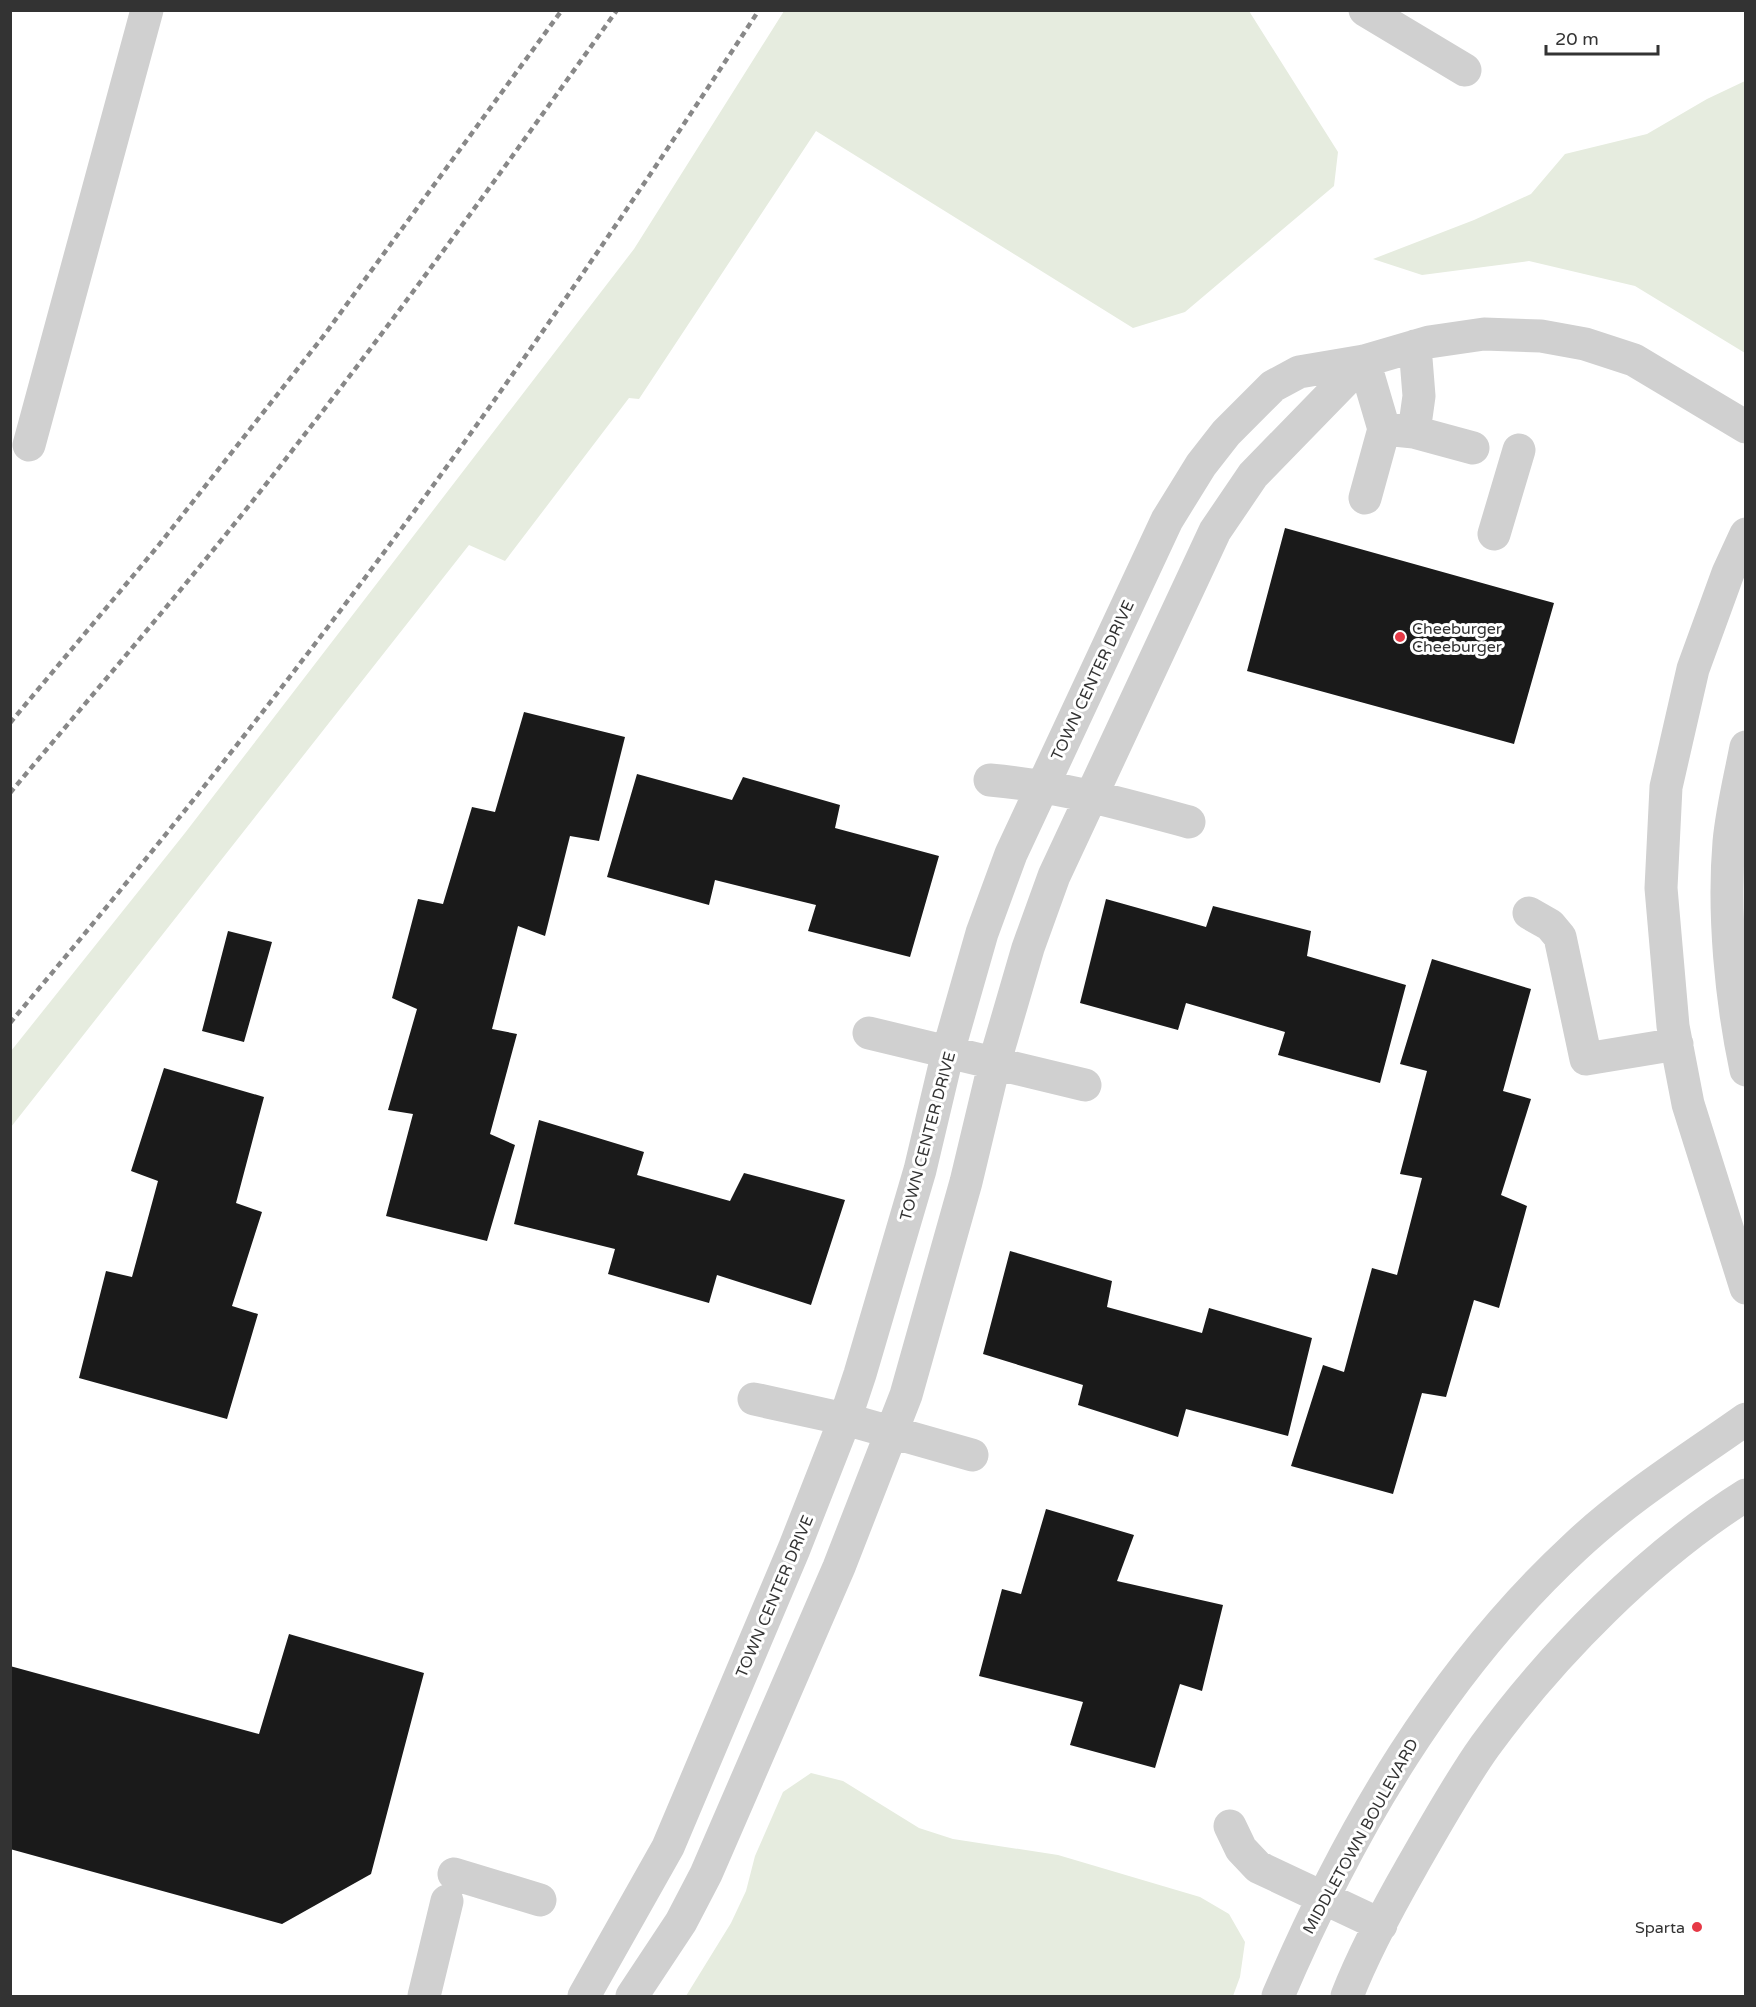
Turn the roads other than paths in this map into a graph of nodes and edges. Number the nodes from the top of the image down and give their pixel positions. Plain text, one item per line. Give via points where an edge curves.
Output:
1 (147, 10) edge
2 (1365, 10) edge
3 (1465, 70) dead end
4 (1415, 346) junction
5 (1364, 361) junction
6 (1746, 427) edge
7 (1399, 431) junction
8 (29, 445) dead end
9 (1473, 448) dead end
10 (1519, 450) dead end
11 (1365, 498) dead end
12 (1494, 534) dead end
13 (1746, 534) edge
14 (1746, 747) edge
15 (990, 780) dead end
16 (1043, 785) junction
17 (1092, 795) junction
18 (1189, 822) dead end
19 (1529, 913) dead end
20 (869, 1033) dead end
21 (1677, 1044) junction
22 (948, 1052) junction
23 (995, 1061) junction
24 (1746, 1070) edge
25 (1085, 1085) dead end
26 (1746, 1288) edge
27 (754, 1400) dead end
28 (845, 1419) junction
29 (1746, 1419) edge
30 (891, 1432) junction
31 (972, 1455) dead end
32 (1746, 1495) edge
33 (1230, 1826) dead end
34 (1324, 1898) junction
35 (540, 1900) dead end
36 (1381, 1925) junction
37 (423, 1996) edge
38 (584, 1996) edge
39 (632, 1996) edge
40 (1278, 1996) edge
41 (1347, 1996) edge

1 - 8 street
2 - 3 street
4 - 5 street, TOWN CENTER DRIVE
4 - 6 street, TOWN CENTER DRIVE via 1484,334 1541,336 1585,344 1634,360
4 - 7 street via 1419,396
5 - 7 street
5 - 16 street, TOWN CENTER DRIVE via 1299,372 1273,387 1226,433 1201,465 1167,520
5 - 17 street, TOWN CENTER DRIVE via 1253,475 1215,531
7 - 9 street
7 - 11 street
10 - 12 street
13 - 21 street via 1693,669 1666,787 1661,888
14 - 24 street via 1729,841 1727,900 1736,1025
15 - 16 street
16 - 17 street
16 - 22 street, TOWN CENTER DRIVE via 982,933
17 - 18 street
17 - 23 street, TOWN CENTER DRIVE via 1046,896
19 - 21 street via 1550,925 1560,937 1586,1059
20 - 22 street
21 - 26 street via 1688,1104
22 - 23 street
22 - 28 street, TOWN CENTER DRIVE via 920,1170
23 - 25 street
23 - 30 street, TOWN CENTER DRIVE via 966,1182 906,1395
27 - 28 street
28 - 30 street
28 - 38 street, TOWN CENTER DRIVE via 668,1847
29 - 34 street, MIDDLETOWN BOULEVARD via 1627,1503 1575,1546 1516,1606 1464,1667 1407,1747
30 - 31 street
30 - 39 street, TOWN CENTER DRIVE via 839,1567 706,1874 681,1922
32 - 36 street via 1690,1535 1626,1589 1539,1677 1485,1747 1437,1823
33 - 34 street via 1241,1848 1258,1867
34 - 36 street
34 - 40 street, MIDDLETOWN BOULEVARD
35 - 37 street via 451,1888
36 - 41 street

